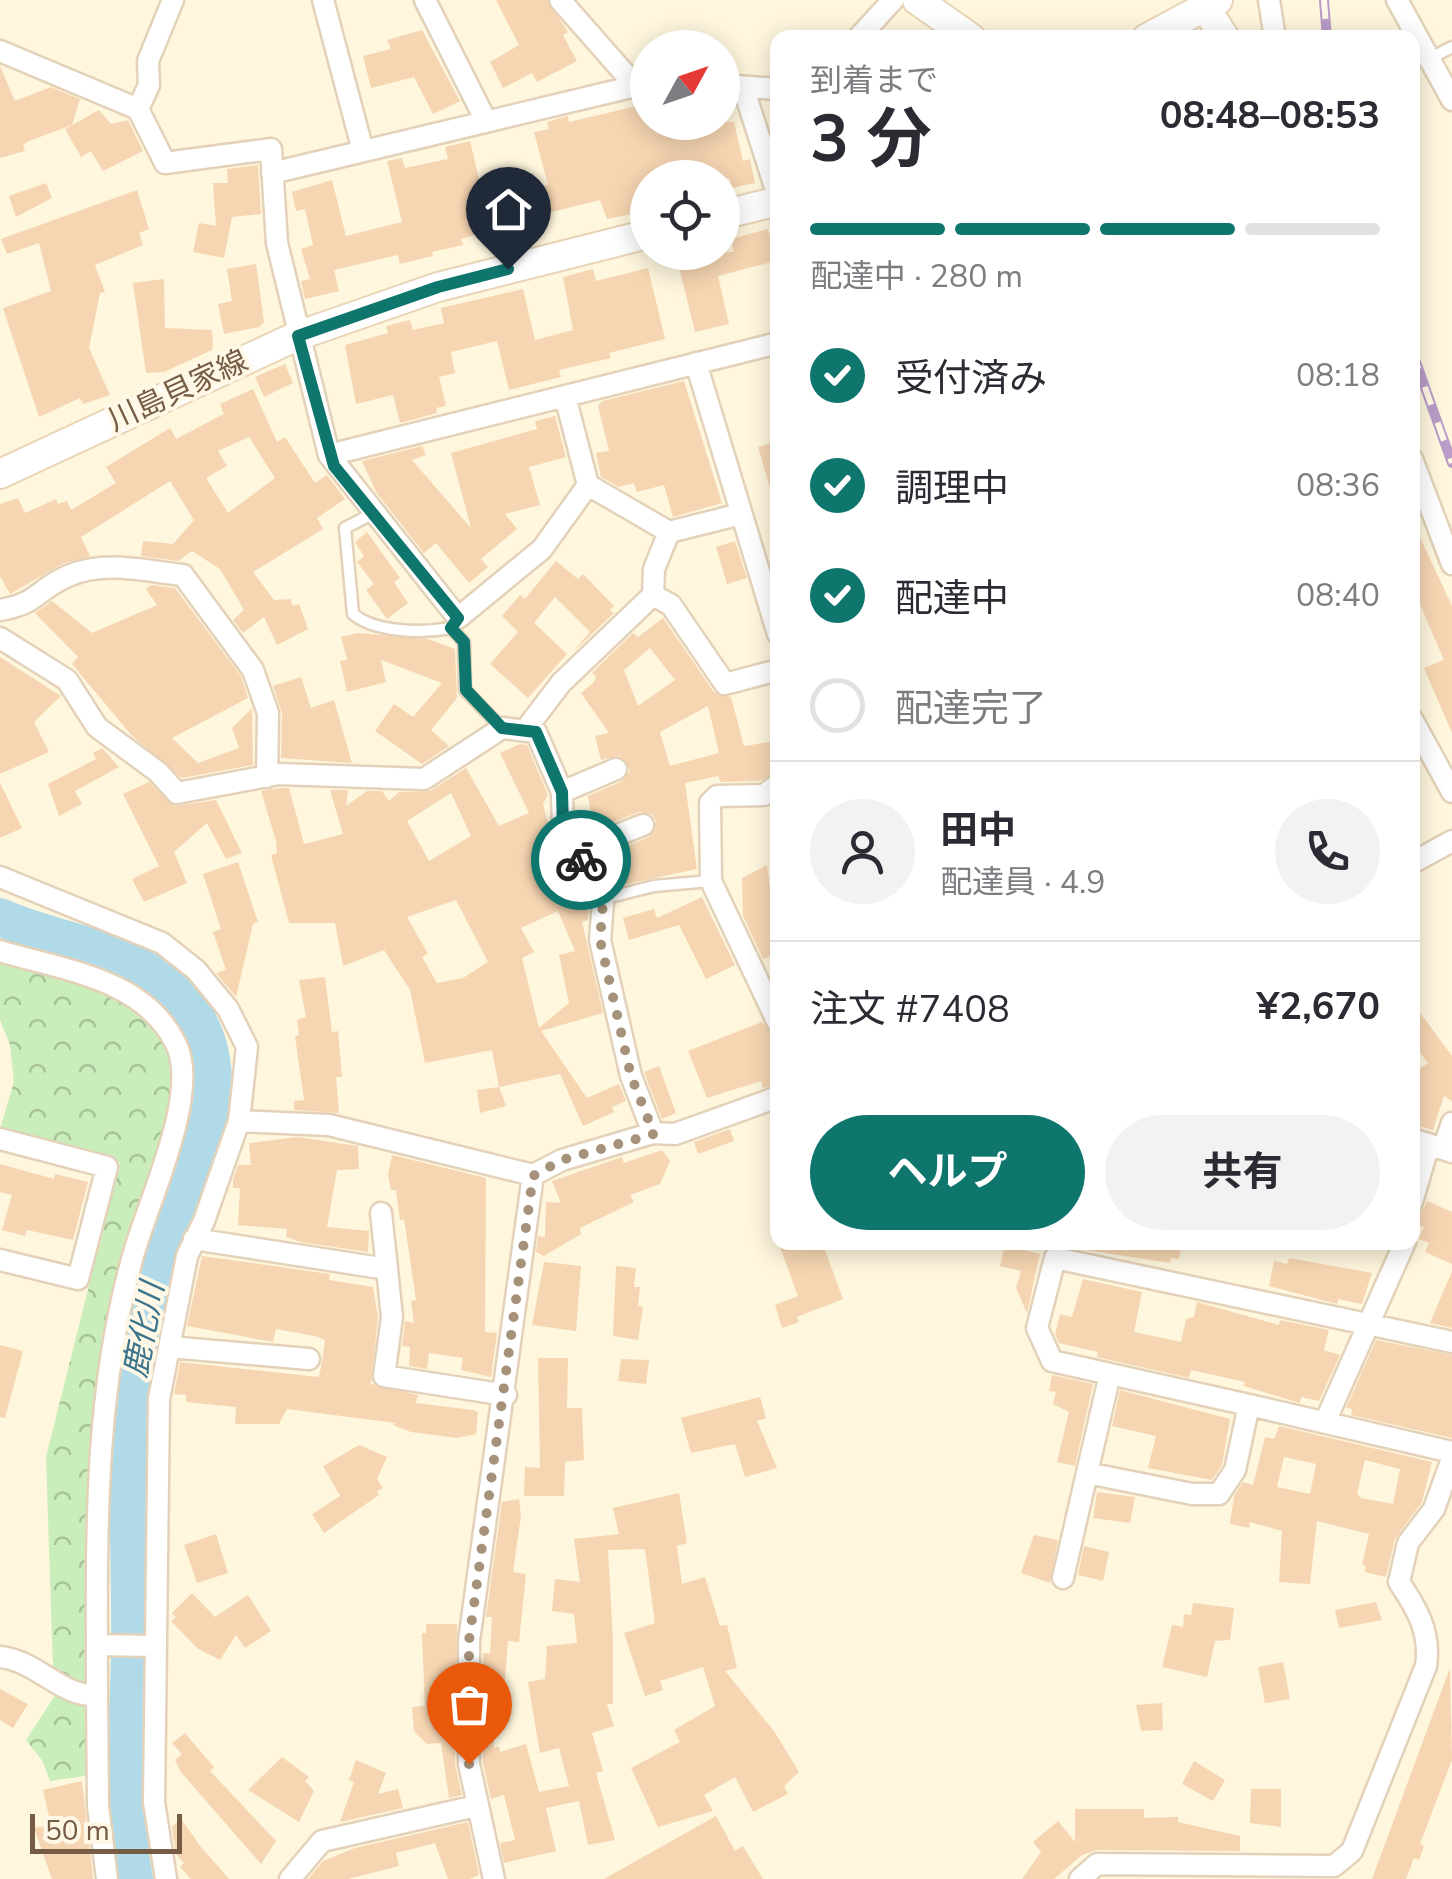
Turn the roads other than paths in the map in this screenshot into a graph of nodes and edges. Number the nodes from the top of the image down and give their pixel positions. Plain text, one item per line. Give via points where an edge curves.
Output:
1 (173, 0) edge
2 (323, 0) edge
3 (425, 0) edge
4 (560, 0) edge
5 (892, 0) edge
6 (1269, 0) edge
7 (1397, 0) edge
8 (928, 4) edge
9 (1212, 4) edge
10 (865, 30) edge
11 (960, 30) edge
12 (1162, 30) edge
13 (1222, 30) edge
14 (1274, 30) edge
15 (1414, 30) edge
16 (1420, 41) edge
17 (1452, 46) edge
18 (0, 51) edge
19 (1430, 59) junction
20 (630, 73) edge
21 (630, 85) edge
22 (740, 86) edge
23 (770, 88) edge
24 (1452, 100) edge
25 (740, 104) edge
26 (138, 109) junction
27 (486, 121) junction
28 (363, 151) junction
29 (272, 173) junction
30 (770, 179) edge
31 (770, 201) edge
32 (740, 210) edge
33 (630, 239) edge
34 (298, 336) junction
35 (770, 344) edge
36 (696, 363) junction
37 (565, 396) junction
38 (330, 455) junction
39 (0, 474) edge
40 (1420, 480) edge
41 (588, 485) junction
42 (372, 514) junction
43 (741, 514) junction
44 (669, 532) junction
45 (1452, 564) edge
46 (653, 595) junction
47 (770, 608) edge
48 (0, 610) edge
49 (454, 623) junction
50 (0, 638) edge
51 (770, 672) edge
52 (502, 728) junction
53 (526, 729) junction
54 (1420, 734) edge
55 (616, 769) dead end
56 (267, 776) junction
57 (770, 790) edge
58 (562, 792) junction
59 (1452, 792) edge
60 (643, 825) dead end
61 (1452, 841) edge
62 (576, 852) junction
63 (1420, 859) edge
64 (0, 877) edge
65 (711, 881) junction
66 (602, 900) junction
67 (0, 951) edge
68 (770, 1006) edge
69 (770, 1100) edge
70 (239, 1121) junction
71 (1452, 1123) edge
72 (654, 1134) junction
73 (0, 1140) edge
74 (1434, 1146) edge
75 (533, 1176) junction
76 (1420, 1182) edge
77 (380, 1213) dead end
78 (194, 1239) junction
79 (1401, 1250) edge
80 (0, 1260) edge
81 (387, 1270) junction
82 (1367, 1325) junction
83 (1452, 1342) edge
84 (169, 1347) junction
85 (309, 1359) dead end
86 (1110, 1374) junction
87 (506, 1395) junction
88 (1249, 1405) junction
89 (1325, 1422) junction
90 (1452, 1456) edge
91 (1087, 1473) junction
92 (1063, 1578) dead end
93 (99, 1645) junction
94 (152, 1646) junction
95 (0, 1657) edge
96 (97, 1695) junction
97 (476, 1806) junction
98 (1322, 1873) edge
99 (107, 1879) edge
100 (166, 1879) edge
101 (290, 1879) edge
102 (494, 1879) edge
103 (1080, 1879) edge

1 - 26 street via 148,61 149,85
2 - 28 street
3 - 27 street
4 - 20 street
5 - 10 street
6 - 14 street
7 - 15 street
8 - 11 main road
9 - 12 main road
9 - 13 main road
16 - 19 street
17 - 19 lane
18 - 26 street
19 - 24 street
21 - 27 street
22 - 23 street
25 - 30 street
26 - 29 street via 166,162 270,150
27 - 28 street
28 - 29 street
29 - 34 street
31 - 32 main road
33 - 34 main road, 川島貝家線 via 438,287
34 - 38 street
34 - 39 main road, 川島貝家線
35 - 36 street
36 - 37 street
36 - 43 street
37 - 38 street
37 - 41 street
38 - 42 street
40 - 45 street
41 - 44 street
41 - 49 street via 542,549
42 - 49 street
42 - 49 lane via 345,528 353,614 425,632
43 - 44 street
43 - 47 street
44 - 46 street via 654,569
46 - 51 street via 671,605 725,684
46 - 53 street via 561,683
48 - 56 street via 28,606 69,576 106,566 184,576 253,670 268,713
49 - 52 lane via 464,642 466,690
50 - 56 street via 68,680 97,727 177,793
52 - 53 street
52 - 56 street via 424,779
53 - 58 street via 536,732
54 - 59 street
55 - 58 street
57 - 65 street via 717,796 710,803
58 - 62 street via 561,821
60 - 62 street
61 - 63 street
62 - 66 street
64 - 70 street via 162,943 196,970 228,1009 247,1047
65 - 66 lane
65 - 68 street
66 - 72 street via 600,940 631,1076
67 - 93 street via 80,972 132,995 163,1023 184,1068 166,1155 112,1338 102,1401
69 - 72 street via 675,1134
70 - 75 street via 347,1128
70 - 78 street
71 - 74 street
72 - 75 street via 562,1160
73 - 80 street via 107,1167 78,1279
74 - 76 street
75 - 87 street
77 - 81 street
78 - 81 street
78 - 84 street
79 - 82 street
81 - 87 street via 392,1317 384,1376
82 - 83 street
82 - 86 street via 1055,1258 1037,1328 1052,1361
82 - 89 street
84 - 85 street
84 - 94 street via 154,1461
86 - 88 street
86 - 91 street
87 - 97 street via 469,1641 466,1734
88 - 89 street
88 - 91 street via 1235,1470 1220,1494
89 - 90 street
90 - 98 street via 1434,1509 1408,1543 1399,1582 1424,1625 1426,1666 1352,1850
91 - 92 street
93 - 94 street
93 - 96 street
94 - 100 street via 154,1802
95 - 96 street via 23,1660 80,1697
96 - 99 street via 98,1806
97 - 101 street via 322,1841
97 - 102 street
98 - 103 street via 1097,1864

